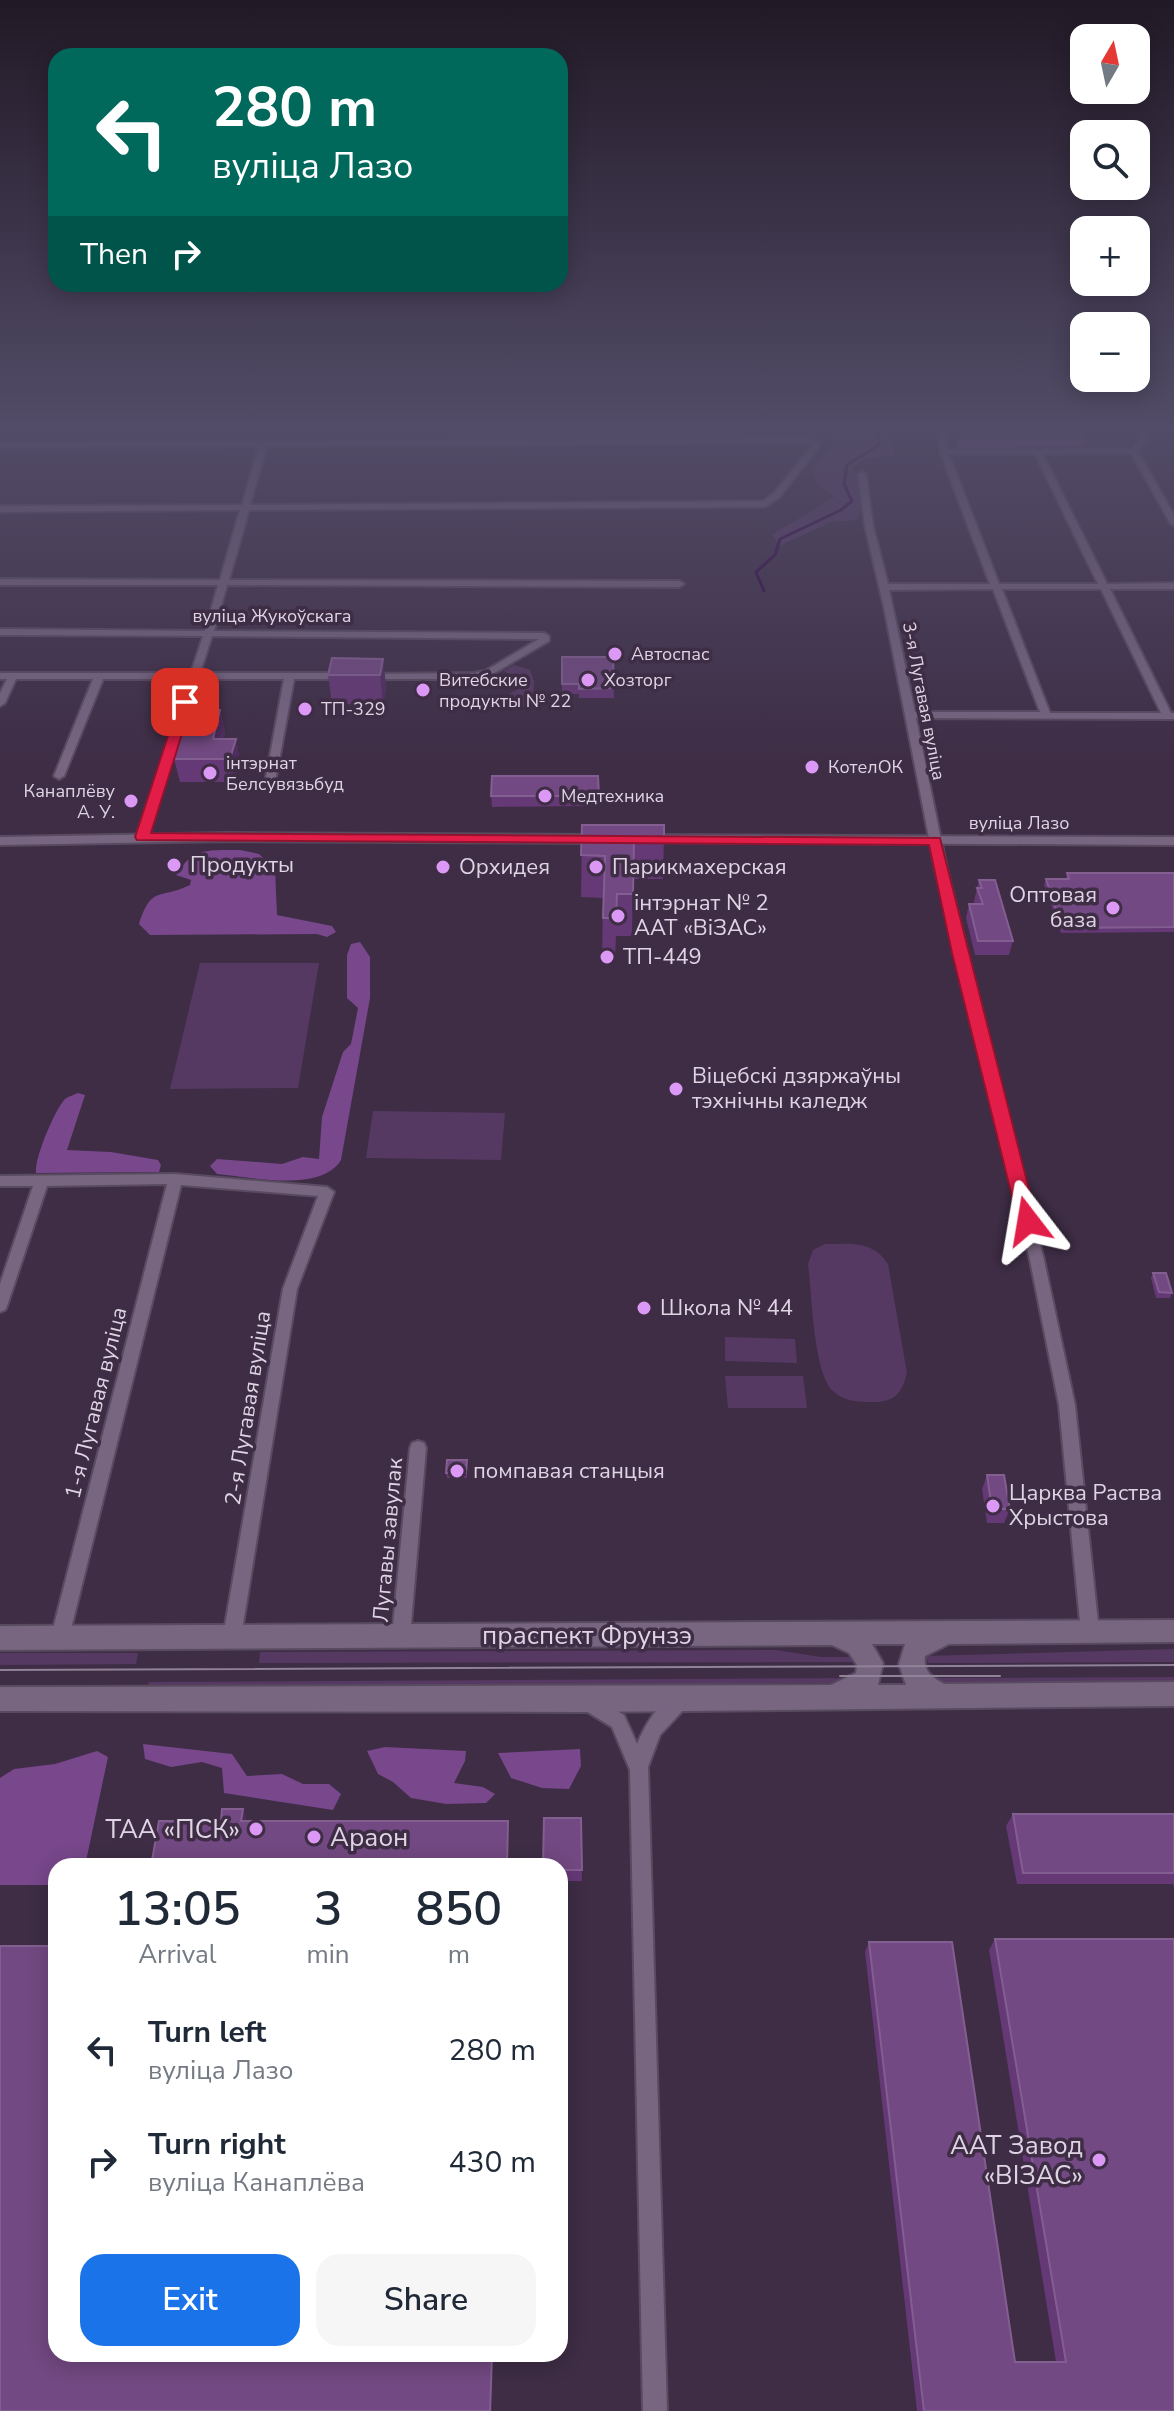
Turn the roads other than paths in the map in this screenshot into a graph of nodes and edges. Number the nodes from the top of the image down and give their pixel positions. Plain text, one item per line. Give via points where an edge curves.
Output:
1 (239, 537) edge
2 (872, 537) edge
3 (977, 537) edge
4 (1080, 537) edge
5 (0, 582) edge
6 (224, 582) junction
7 (679, 584) dead end
8 (1105, 586) junction
9 (1174, 586) edge
10 (884, 587) junction
11 (997, 587) junction
12 (0, 632) edge
13 (209, 632) junction
14 (290, 675) junction
15 (0, 676) edge
16 (13, 676) junction
17 (99, 676) junction
18 (194, 676) junction
19 (0, 703) edge
20 (911, 715) junction
21 (1046, 716) junction
22 (1171, 716) edge
23 (59, 776) dead end
24 (269, 788) dead end
25 (142, 837) junction
26 (0, 841) edge
27 (935, 841) junction
28 (1174, 841) edge
29 (175, 1179) junction
30 (42, 1180) junction
31 (0, 1181) edge
32 (0, 1306) edge
33 (418, 1448) dead end
34 (1174, 1631) edge
35 (831, 1632) junction
36 (949, 1632) junction
37 (1090, 1632) junction
38 (401, 1636) junction
39 (60, 1637) junction
40 (232, 1637) junction
41 (0, 1638) edge
42 (1174, 1694) edge
43 (939, 1695) junction
44 (833, 1696) junction
45 (683, 1698) junction
46 (0, 1699) edge
47 (584, 1700) junction
48 (639, 1767) junction
49 (655, 2411) edge

1 - 6 street
2 - 10 street, 3-я Лугавая вуліца
3 - 11 street
4 - 8 street
5 - 6 street
6 - 7 street
6 - 13 street
8 - 9 street
8 - 11 street
8 - 22 street
10 - 11 street
10 - 20 street, 3-я Лугавая вуліца
11 - 21 street
12 - 13 street, вуліца Жукоўскага
13 - 14 street, вуліца Жукоўскага via 544,636 544,641 488,673 473,676
13 - 18 street
14 - 18 street
14 - 24 street
15 - 16 street
16 - 17 street
16 - 19 street
17 - 18 street
17 - 23 street
18 - 25 street
20 - 21 street
20 - 27 street, 3-я Лугавая вуліца
21 - 22 street
25 - 26 street, вуліца Лазо
25 - 27 street, вуліца Лазо
27 - 28 street, вуліца Лазо
27 - 37 street, 3-я Лугавая вуліца via 1067,1405
29 - 30 street
29 - 39 street, 1-я Лугавая вуліца
29 - 40 street, 2-я Лугавая вуліца via 327,1192 290,1289
30 - 31 street
30 - 32 street
33 - 38 street, Лугавы завулак
34 - 37 main road, праспект Фрунзэ
35 - 36 main road, праспект Фрунзэ
35 - 38 main road, праспект Фрунзэ
35 - 44 main road via 858,1645 871,1670 867,1680
36 - 37 main road, праспект Фрунзэ
36 - 43 main road via 916,1648 911,1664 918,1683
38 - 40 main road, праспект Фрунзэ
39 - 40 main road, праспект Фрунзэ
39 - 41 main road, праспект Фрунзэ
42 - 43 main road
43 - 44 main road
44 - 45 main road
45 - 47 main road
45 - 48 street via 647,1736
46 - 47 main road
47 - 48 street via 618,1721
48 - 49 street

